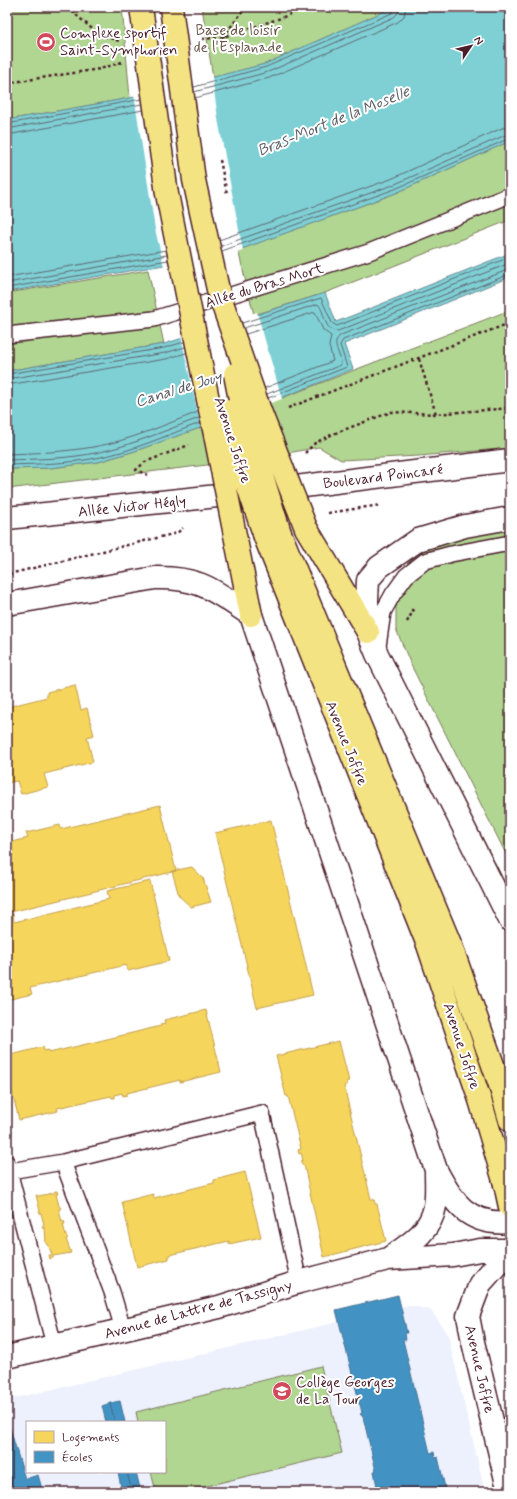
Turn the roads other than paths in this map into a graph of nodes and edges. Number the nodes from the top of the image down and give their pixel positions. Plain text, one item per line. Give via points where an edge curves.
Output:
1 (141, 7) edge
2 (171, 7) edge
3 (510, 195) edge
4 (184, 279) junction
5 (219, 294) junction
6 (7, 335) edge
7 (510, 460) edge
8 (256, 492) joint
9 (7, 518) edge
10 (510, 518) edge
11 (272, 535) junction
12 (510, 543) edge
13 (7, 604) edge
14 (251, 614) junction
15 (368, 632) junction
16 (377, 654) junction
17 (510, 920) edge
18 (510, 1120) edge
19 (63, 1162) junction
20 (8, 1167) edge
21 (436, 1170) junction
22 (510, 1207) edge
23 (510, 1222) edge
24 (510, 1250) edge
25 (388, 1259) junction
26 (300, 1282) junction
27 (124, 1329) junction
28 (54, 1346) junction
29 (7, 1357) edge
30 (509, 1492) edge

1 - 4 main road, bridge via 167,194
2 - 5 main road, bridge via 194,180
3 - 6 lane, Allée du Bras Mort via 369,252 154,319
4 - 11 main road, Avenue Joffre, bridge via 222,409
4 - 14 main road, bridge
5 - 11 main road, Avenue Joffre, bridge via 243,415
5 - 15 main road, bridge via 260,411 306,528
7 - 8 street, Boulevard Poincaré
8 - 9 street, Allée Victor Hégly
10 - 15 street via 465,526 418,540 379,567 368,580
11 - 18 main road, Avenue Joffre via 451,946
11 - 22 main road, Avenue Joffre via 428,945 480,1100
12 - 16 lane via 425,561 406,576 383,612
13 - 14 street via 155,578 169,578 205,585
14 - 21 street
15 - 16 street
16 - 17 street
19 - 20 lane
19 - 26 lane via 262,1112
19 - 27 lane
20 - 28 lane
21 - 23 street via 448,1193 469,1213 490,1222
21 - 25 street via 435,1206 429,1224 416,1240
24 - 25 street
24 - 30 street, Avenue Joffre via 480,1284 468,1316
25 - 26 street, Avenue de Lattre de Tassigny
26 - 27 street, Avenue de Lattre de Tassigny via 220,1307
27 - 28 street, Avenue de Lattre de Tassigny
28 - 29 street, Avenue de Lattre de Tassigny

